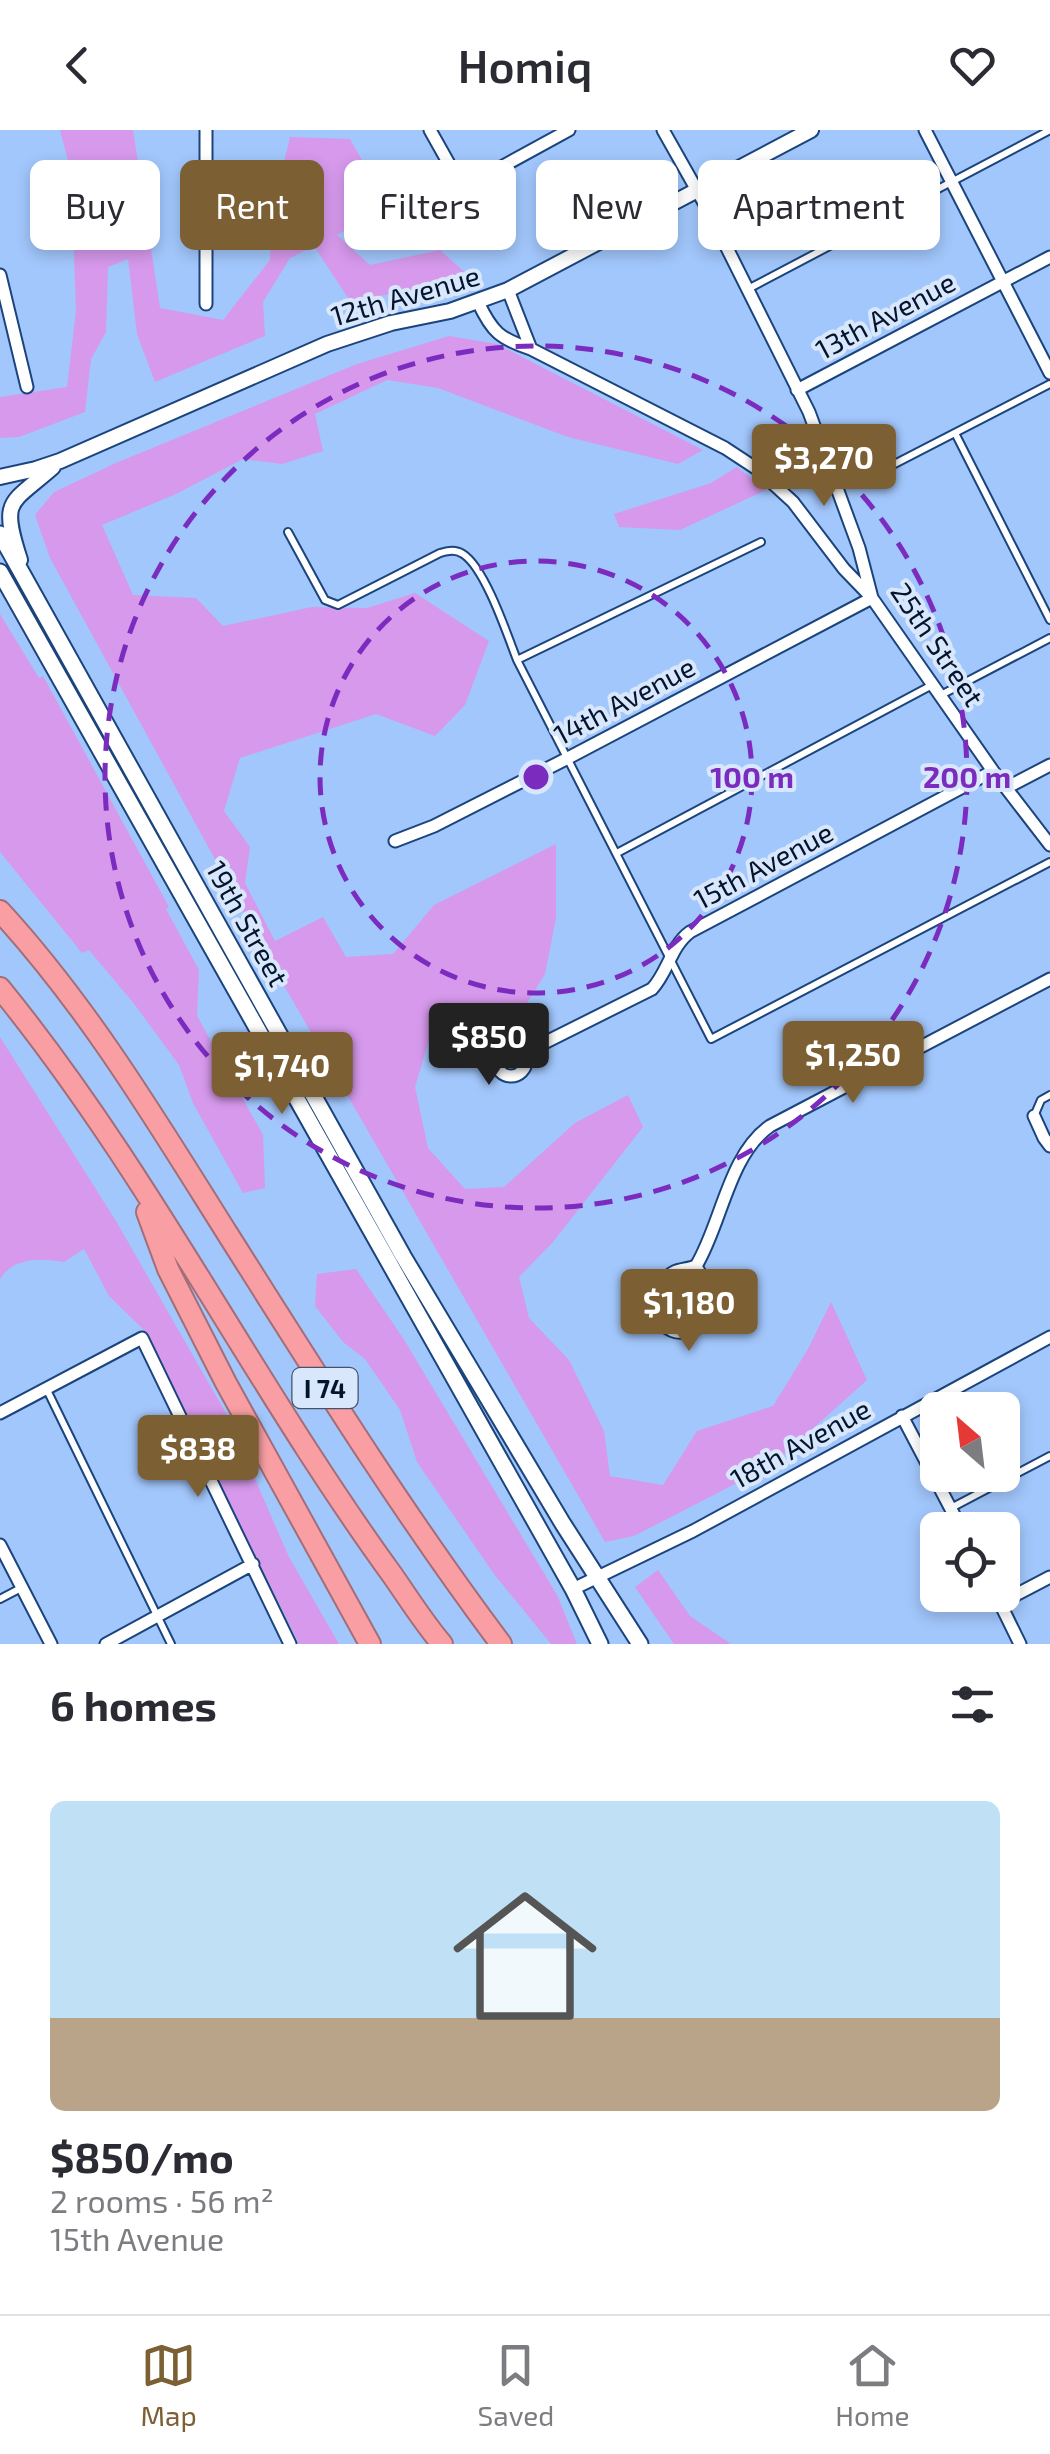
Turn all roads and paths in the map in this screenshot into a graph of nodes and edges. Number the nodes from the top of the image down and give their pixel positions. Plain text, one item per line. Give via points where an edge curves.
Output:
1 (206, 130) edge
2 (430, 130) edge
3 (569, 130) edge
4 (663, 130) edge
5 (811, 130) edge
6 (925, 130) edge
7 (1050, 130) edge
8 (547, 135) edge
9 (952, 182) junction
10 (697, 191) junction
11 (1050, 257) edge
12 (0, 274) edge
13 (1002, 282) junction
14 (748, 289) junction
15 (508, 290) junction
16 (478, 302) junction
17 (206, 304) dead end
18 (531, 349) junction
19 (1050, 374) edge
20 (1050, 384) edge
21 (27, 387) dead end
22 (797, 390) junction
23 (955, 433) junction
24 (60, 460) junction
25 (877, 473) dead end
26 (0, 477) edge
27 (288, 532) dead end
28 (0, 534) edge
29 (761, 542) dead end
30 (0, 572) edge
31 (30, 589) junction
32 (872, 598) junction
33 (1050, 620) edge
34 (1050, 638) edge
35 (517, 660) junction
36 (938, 690) junction
37 (568, 758) junction
38 (1050, 765) edge
39 (994, 771) junction
40 (1006, 788) junction
41 (396, 841) dead end
42 (1050, 845) edge
43 (617, 852) junction
44 (1050, 862) edge
45 (0, 911) edge
46 (671, 958) junction
47 (1050, 979) edge
48 (0, 988) edge
49 (524, 1053) dead end
50 (1050, 1095) edge
51 (1034, 1116) joint
52 (1050, 1146) edge
53 (131, 1168) junction
54 (696, 1266) junction
55 (1050, 1337) edge
56 (46, 1389) junction
57 (0, 1413) edge
58 (902, 1416) junction
59 (1050, 1456) edge
60 (951, 1508) junction
61 (953, 1512) edge
62 (0, 1546) edge
63 (253, 1564) junction
64 (1050, 1577) edge
65 (596, 1578) junction
66 (22, 1588) junction
67 (573, 1588) junction
68 (1020, 1590) edge
69 (0, 1599) edge
70 (1004, 1612) edge
71 (157, 1616) junction
72 (50, 1644) edge
73 (106, 1644) edge
74 (171, 1644) edge
75 (290, 1644) edge
76 (370, 1644) edge
77 (442, 1644) edge
78 (500, 1644) edge
79 (600, 1644) edge
80 (640, 1644) edge
81 (1020, 1644) edge

1 - 17 street
2 - 8 street via 466,182
3 - 8 street
4 - 10 street, 25th Street
5 - 10 street, 12th Avenue
6 - 9 street
7 - 9 lane
9 - 13 street
9 - 14 lane
10 - 14 street, 25th Street
10 - 15 street, 12th Avenue
11 - 13 street, 13th Avenue
12 - 21 street
13 - 19 street
13 - 22 street, 13th Avenue
14 - 22 street, 25th Street
15 - 16 street, 12th Avenue
15 - 18 street
16 - 18 street via 488,324 508,342
16 - 24 street, 12th Avenue via 327,344
18 - 32 street via 757,469
20 - 23 lane
22 - 32 street, 25th Street via 860,548
23 - 25 lane
23 - 33 lane
24 - 26 street, 12th Avenue
24 - 31 street via 10,510 10,531
27 - 35 lane via 325,600 338,605 440,553 464,554 478,570
28 - 31 main road, 19th Street
29 - 35 lane
30 - 67 main road, 19th Street
31 - 65 main road, 19th Street via 403,1256
32 - 36 street, 25th Street
32 - 37 street, 14th Avenue
34 - 36 lane
35 - 37 lane
36 - 39 street, 25th Street
36 - 43 lane
37 - 41 street, 14th Avenue
37 - 43 lane
38 - 40 street
39 - 40 street, 25th Street
39 - 46 street, 15th Avenue via 690,932
40 - 42 street, 25th Street
43 - 46 lane
44 - 46 lane via 711,1039
45 - 78 highway, I 74 via 120,1064 347,1424
46 - 49 street, 15th Avenue via 652,989
47 - 54 street via 758,1134 744,1151
48 - 53 highway, I 74
50 - 51 lane
51 - 52 street
53 - 76 highway via 168,1269
53 - 77 highway, I 74 via 315,1465
54 - 54 street via 674,1272 653,1296 664,1327 685,1333 708,1317 712,1299
55 - 58 street, 18th Avenue
56 - 57 street
56 - 63 street via 142,1338
56 - 71 lane
58 - 60 street
58 - 65 street, 18th Avenue
59 - 60 lane
60 - 61 street
62 - 66 street
63 - 71 street
63 - 75 street
64 - 68 street
65 - 67 street, 18th Avenue
65 - 80 main road, 19th Street
66 - 69 lane
66 - 72 street
67 - 79 main road, 19th Street
70 - 81 street
71 - 73 street
71 - 74 lane

